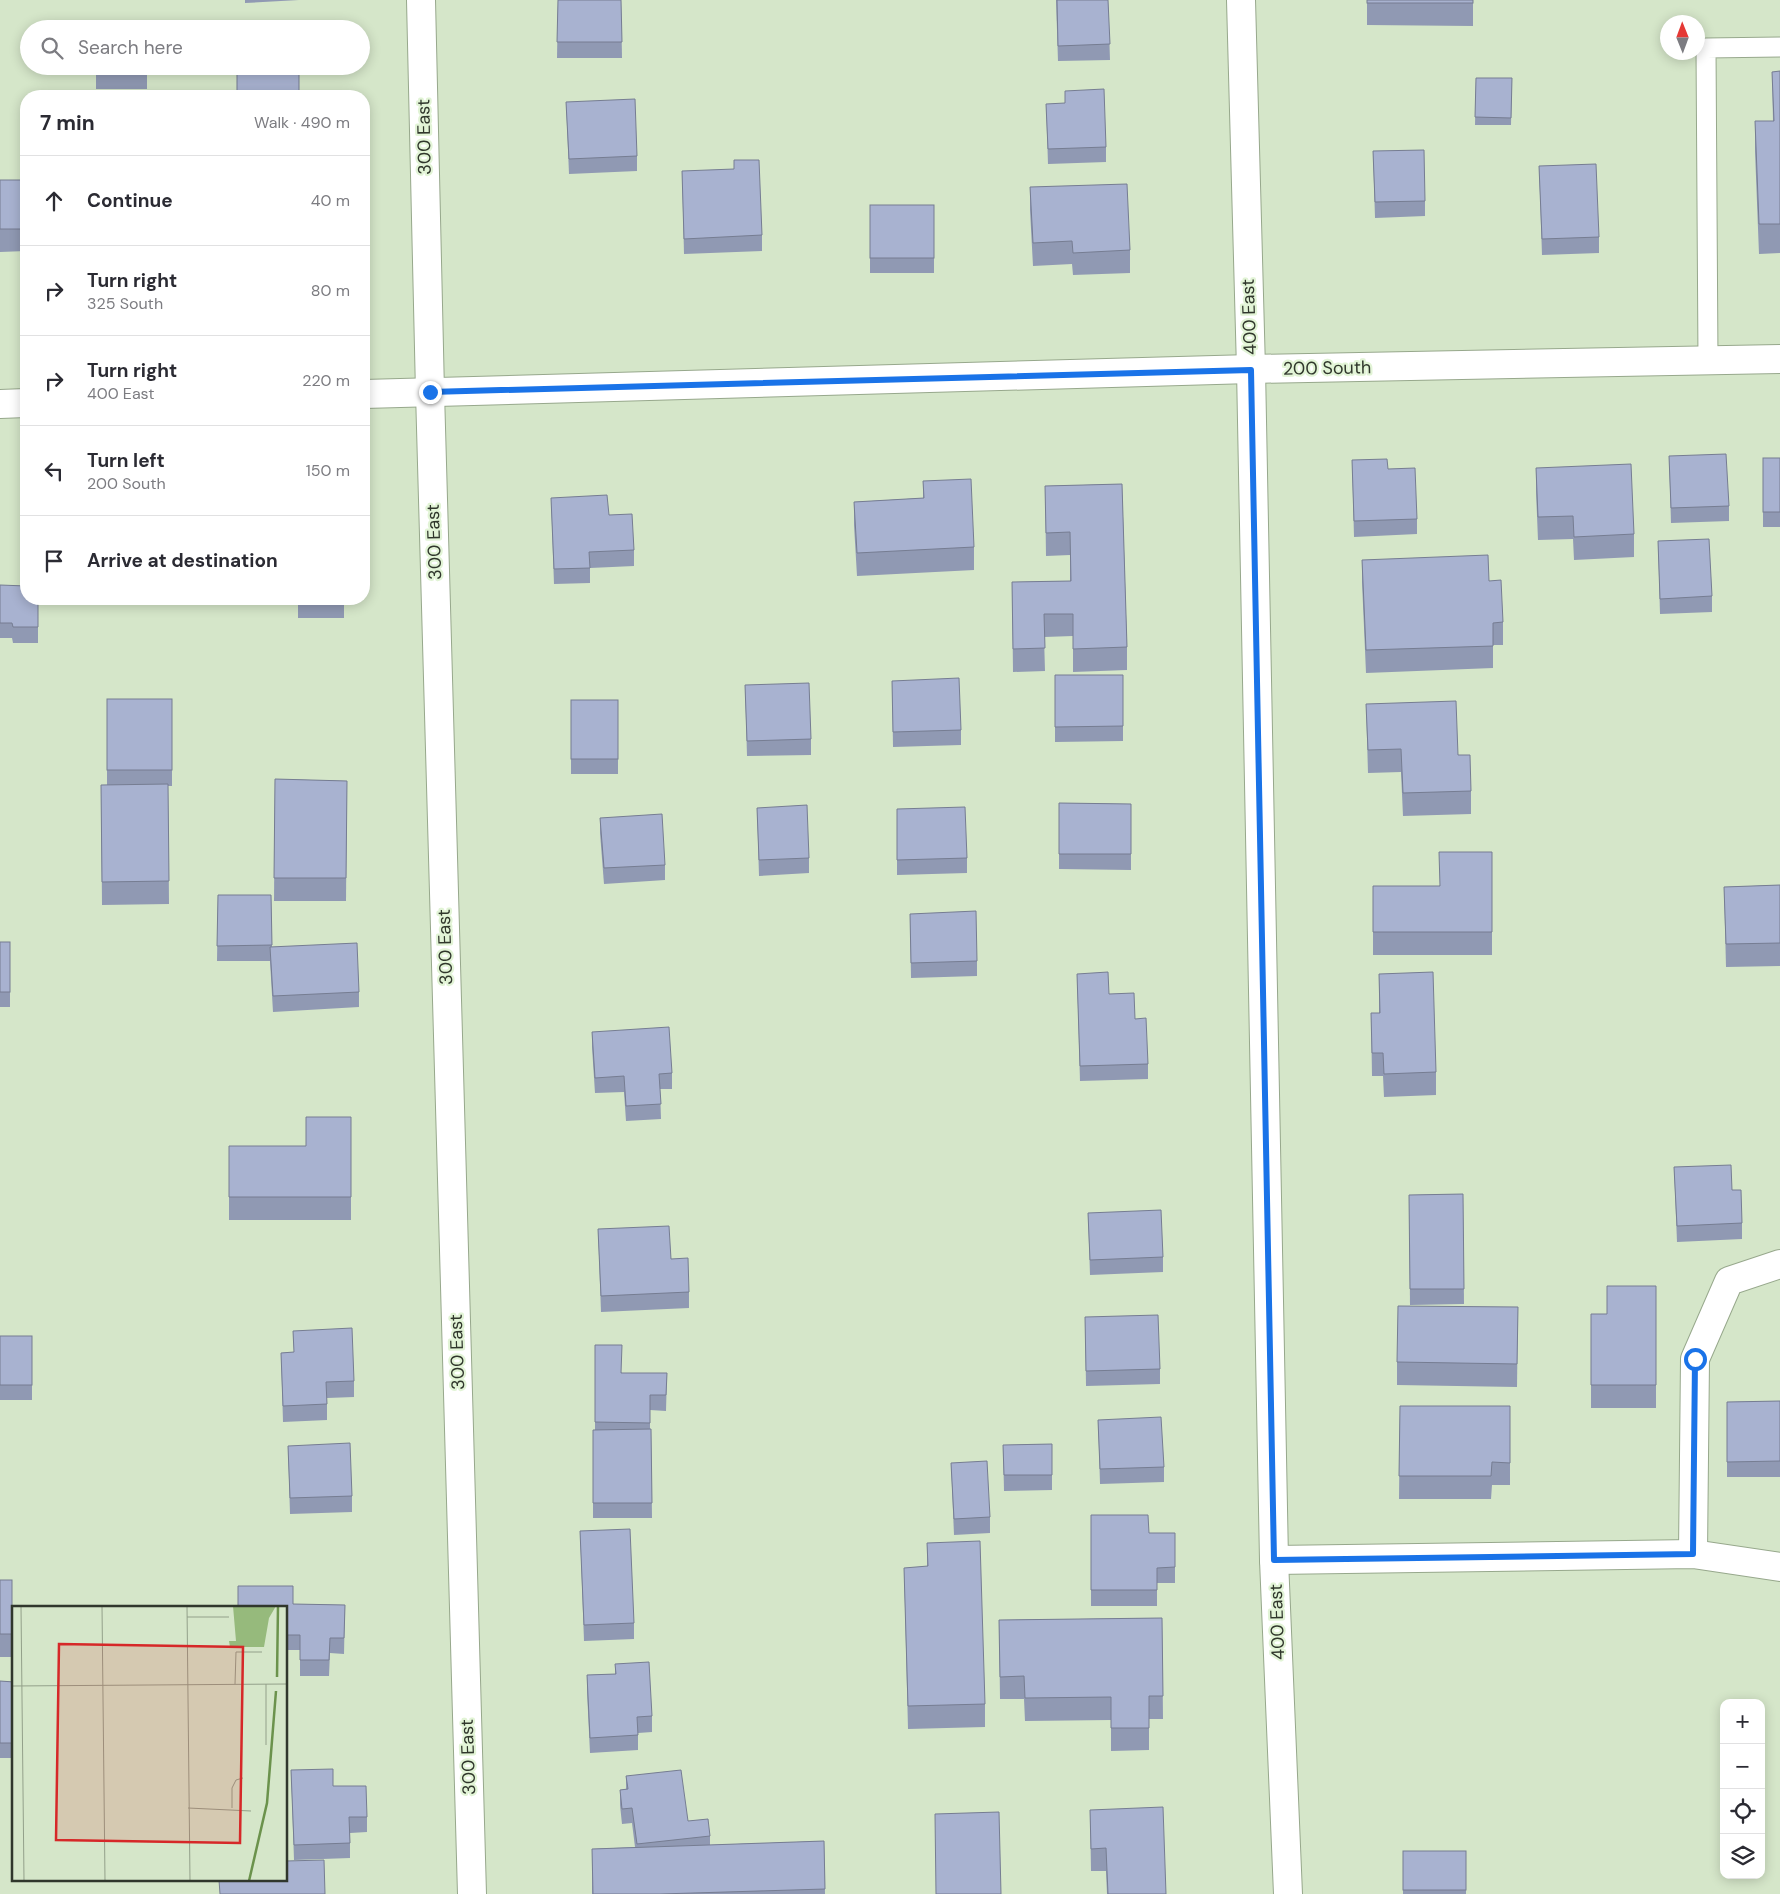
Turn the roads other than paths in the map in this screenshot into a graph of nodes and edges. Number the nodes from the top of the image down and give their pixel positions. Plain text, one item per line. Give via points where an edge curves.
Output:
1 (421, 0) edge
2 (1241, 0) edge
3 (1780, 47) edge
4 (1780, 359) edge
5 (1708, 360) junction
6 (1251, 370) junction
7 (430, 392) junction
8 (370, 394) edge
9 (20, 403) edge
10 (0, 404) edge
11 (1780, 1264) edge
12 (1693, 1554) junction
13 (1274, 1560) junction
14 (1780, 1567) edge
15 (472, 1894) edge
16 (1288, 1894) edge

1 - 7 street, 300 East
2 - 6 street, 400 East
3 - 5 lane via 1706,48
4 - 5 street, 200 South
5 - 6 street, 200 South
6 - 7 street, 200 South
6 - 13 street, 400 East
7 - 8 street, 200 South
7 - 15 street, 300 East
9 - 10 street
11 - 12 street via 1729,1281 1695,1359
12 - 13 street
12 - 14 street
13 - 16 street, 400 East

